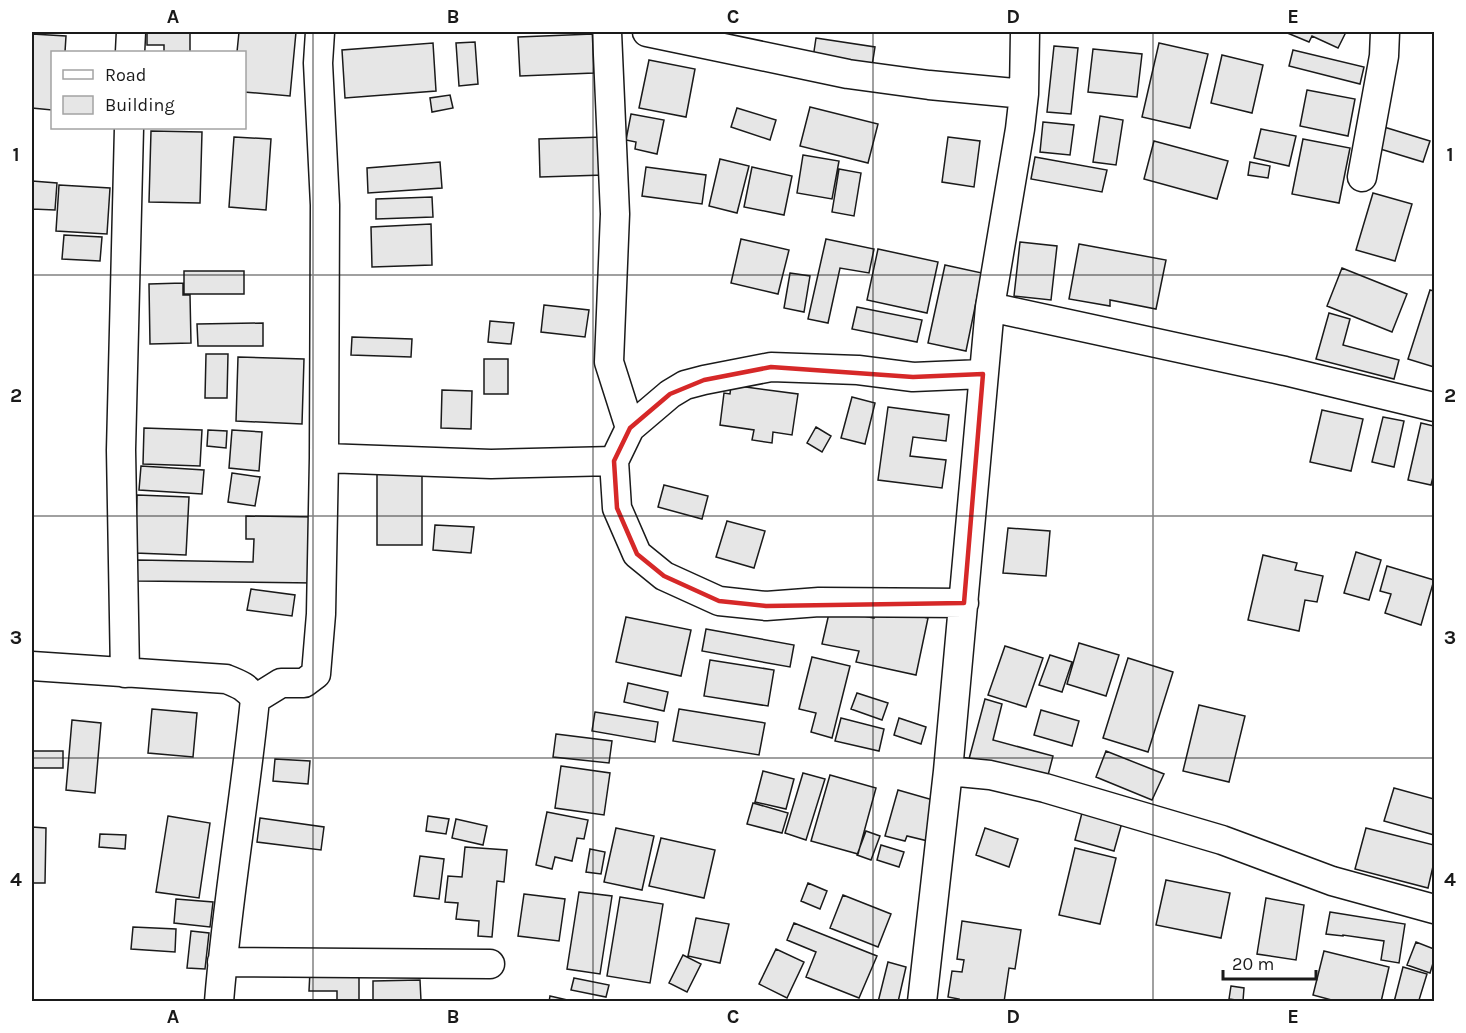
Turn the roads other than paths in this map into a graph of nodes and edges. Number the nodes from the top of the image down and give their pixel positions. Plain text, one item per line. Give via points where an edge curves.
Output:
1 (131, 32) edge
2 (320, 32) edge
3 (607, 32) edge
4 (647, 32) edge
5 (1025, 32) edge
6 (1385, 32) edge
7 (130, 51) edge
8 (1024, 94) junction
9 (129, 129) edge
10 (1362, 177) dead end
11 (990, 307) junction
12 (983, 374) junction
13 (1434, 407) edge
14 (630, 428) junction
15 (324, 458) junction
16 (614, 461) junction
17 (964, 603) junction
18 (32, 666) edge
19 (125, 673) junction
20 (255, 699) junction
21 (948, 771) junction
22 (1434, 909) edge
23 (222, 962) junction
24 (490, 964) dead end
25 (219, 1002) edge
26 (922, 1002) edge

1 - 7 street
2 - 15 street via 325,205
3 - 14 street via 615,214 609,362
4 - 8 street via 848,74
5 - 8 street
6 - 10 street
8 - 11 street
9 - 19 street via 121,450
11 - 12 street
11 - 13 street via 1285,370
12 - 14 street via 913,377 858,370 771,367 685,385
12 - 17 street
14 - 16 street
15 - 16 street via 492,464
15 - 20 street via 316,674 304,683 281,683
16 - 17 street via 617,508 637,554 664,576 719,601 766,606 819,602
17 - 21 street
18 - 19 street
19 - 20 street via 226,679 241,684
20 - 23 street
21 - 22 street via 990,775 1045,788 1222,840 1332,881
21 - 26 street
23 - 24 street
23 - 25 street

